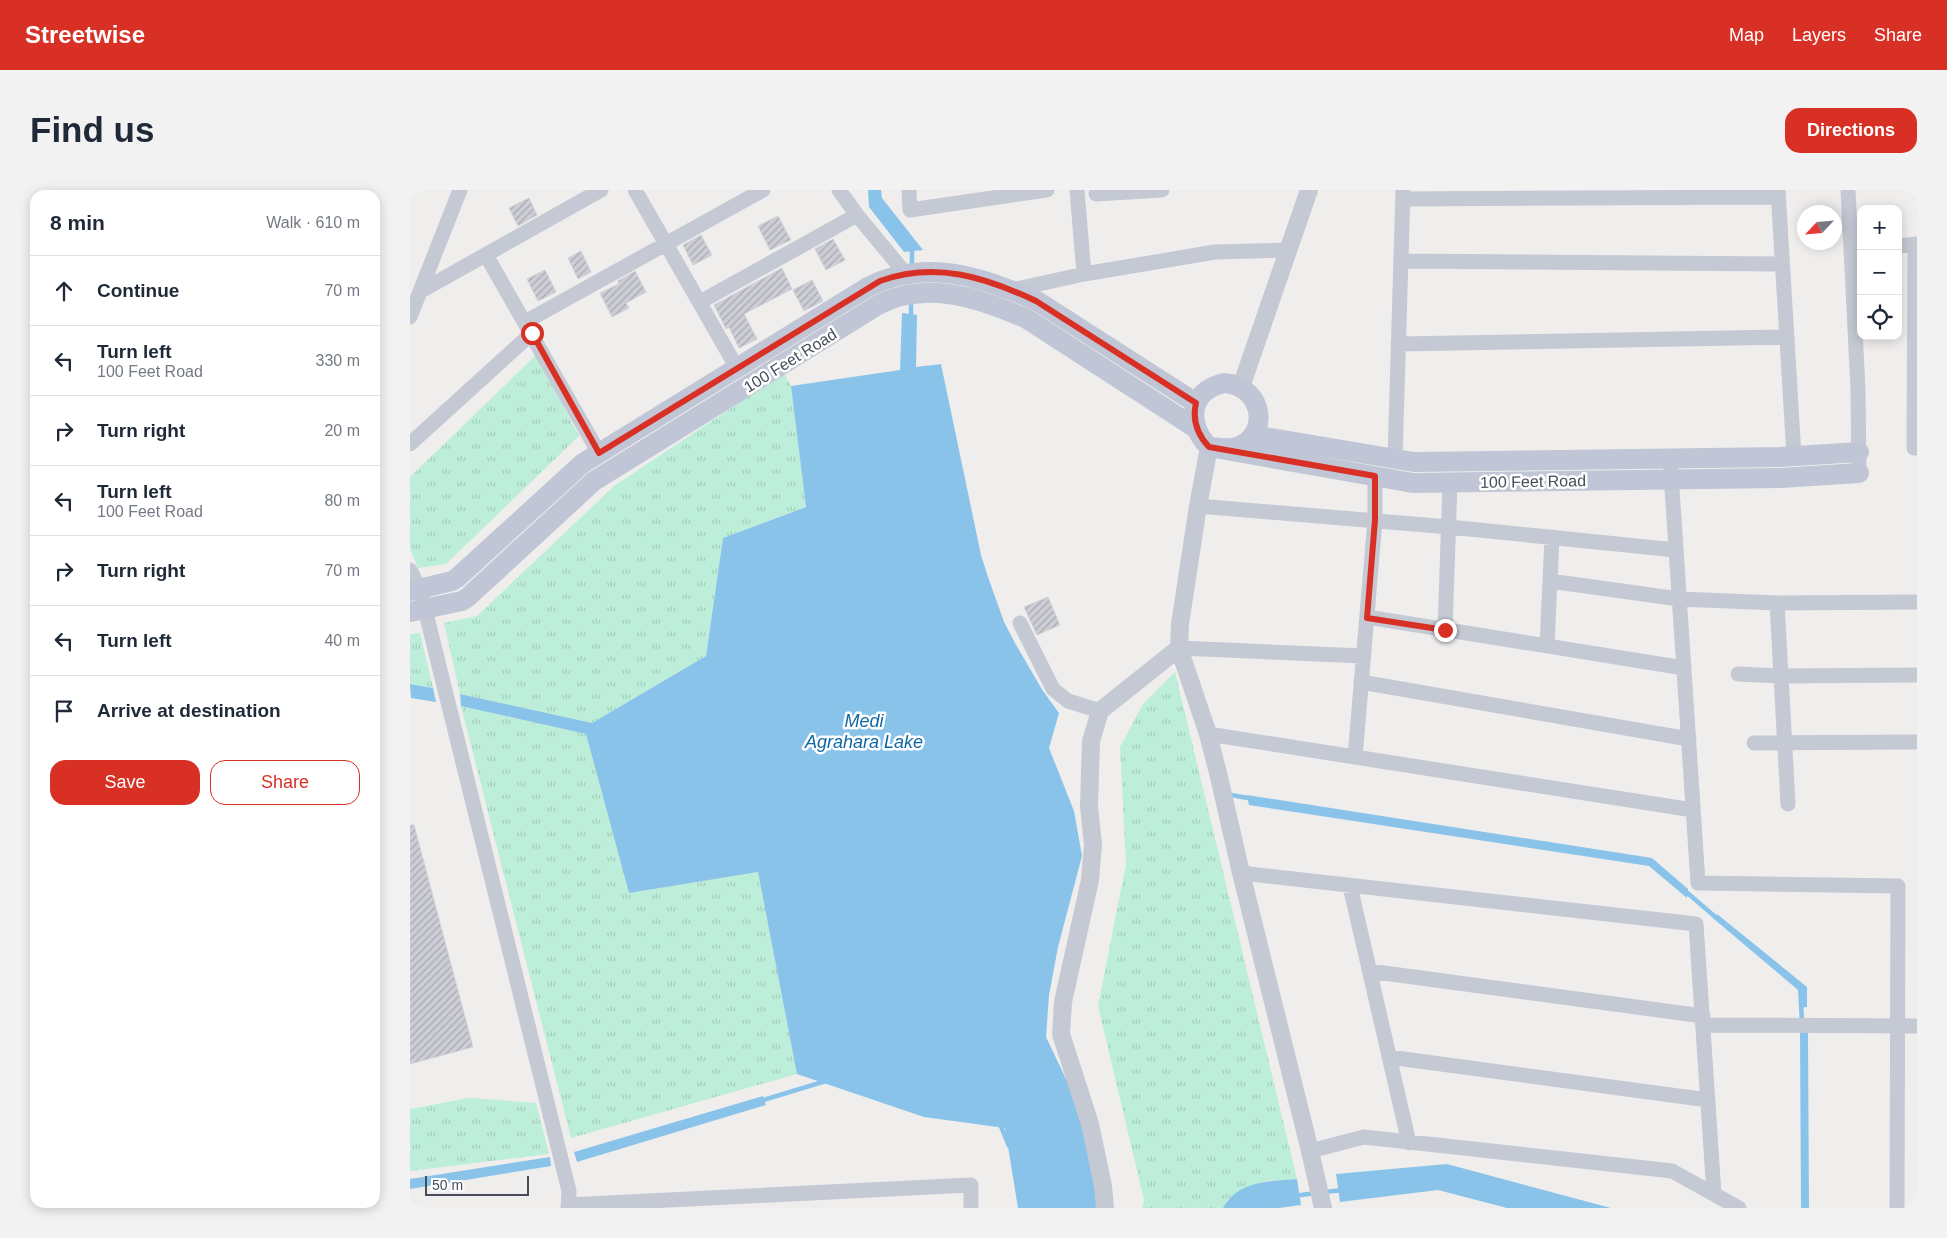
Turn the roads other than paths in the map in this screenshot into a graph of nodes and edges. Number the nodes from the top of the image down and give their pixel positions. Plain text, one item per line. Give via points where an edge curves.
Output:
1 (460, 190) edge
2 (601, 190) edge
3 (635, 190) edge
4 (762, 190) edge
5 (839, 190) edge
6 (909, 190) edge
7 (1047, 190) edge
8 (1077, 190) edge
9 (1162, 190) edge
10 (1309, 190) edge
11 (1848, 190) edge
12 (1019, 192) edge
13 (1096, 194) dead end
14 (1403, 194) edge
15 (1778, 194) edge
16 (965, 196) edge
17 (857, 215) junction
18 (666, 244) junction
19 (1916, 244) edge
20 (1902, 246) edge
21 (1288, 250) junction
22 (1856, 250) edge
23 (486, 255) junction
24 (1401, 261) junction
25 (1782, 264) junction
26 (905, 273) junction
27 (1084, 274) junction
28 (1012, 290) junction
29 (422, 291) junction
30 (700, 302) junction
31 (410, 317) edge
32 (528, 327) junction
33 (1787, 337) junction
34 (1398, 344) junction
35 (738, 368) junction
36 (1241, 387) junction
37 (1196, 403) junction
38 (1196, 428) junction
39 (1253, 435) junction
40 (410, 444) edge
41 (1209, 447) junction
42 (1914, 448) dead end
43 (1859, 452) junction
44 (599, 453) junction
45 (1794, 456) junction
46 (1670, 458) junction
47 (1394, 459) junction
48 (1859, 473) joint
49 (1375, 476) junction
50 (1672, 479) junction
51 (1450, 482) junction
52 (1198, 506) junction
53 (1375, 520) junction
54 (1449, 527) junction
55 (1552, 537) junction
56 (1676, 550) junction
57 (410, 570) edge
58 (1550, 582) junction
59 (415, 590) edge
60 (1679, 599) junction
61 (1917, 602) edge
62 (1777, 604) junction
63 (417, 610) edge
64 (1367, 618) junction
65 (1020, 623) dead end
66 (1445, 630) junction
67 (1547, 646) junction
68 (1179, 648) junction
69 (1364, 656) junction
70 (1684, 668) junction
71 (1738, 674) dead end
72 (1917, 675) edge
73 (1780, 676) junction
74 (1361, 682) junction
75 (1100, 711) junction
76 (1208, 734) junction
77 (1689, 740) junction
78 (1785, 742) junction
79 (1917, 742) edge
80 (1754, 743) dead end
81 (1355, 757) junction
82 (1788, 804) dead end
83 (1693, 810) junction
84 (1241, 874) junction
85 (1350, 886) junction
86 (1370, 972) junction
87 (1703, 1020) junction
88 (1898, 1026) junction
89 (1917, 1026) edge
90 (1389, 1057) junction
91 (1708, 1100) junction
92 (1409, 1143) junction
93 (1311, 1156) junction
94 (822, 1193) junction
95 (1714, 1194) junction
96 (568, 1206) edge
97 (822, 1208) edge
98 (971, 1208) edge
99 (1105, 1208) edge
100 (1322, 1208) edge
101 (1739, 1208) edge
102 (1898, 1208) edge

1 - 29 street
2 - 23 street
3 - 18 street
4 - 18 street
5 - 17 street
6 - 16 street via 910,210
7 - 12 street
8 - 27 street
9 - 13 street
10 - 21 street
11 - 22 street
12 - 16 street
14 - 15 street
14 - 24 street
15 - 25 street
17 - 26 street
17 - 30 street
18 - 30 street
18 - 32 street
19 - 20 street
19 - 42 street
21 - 27 street via 1215,252
21 - 36 street
22 - 43 street
23 - 29 street
23 - 32 street
24 - 25 street
24 - 34 street
25 - 33 street
26 - 28 main road, 100 Feet Road via 930,271 967,275
26 - 35 main road, 100 Feet Road via 880,281
27 - 28 street
28 - 37 main road, 100 Feet Road via 1036,301
29 - 31 street
30 - 35 street
32 - 40 street
32 - 44 street
33 - 34 street
33 - 45 street
34 - 47 street
35 - 44 main road, 100 Feet Road
36 - 37 main road via 1215,385 1207,389
36 - 39 main road via 1253,398 1259,412
37 - 38 main road
38 - 41 main road
38 - 63 main road, 100 Feet Road via 1027,319 963,296 929,292 909,294 888,300 594,481 468,598
39 - 41 main road via 1233,448
39 - 47 main road, 100 Feet Road
41 - 49 main road, 100 Feet Road
41 - 52 street
43 - 45 main road, 100 Feet Road
43 - 48 street
44 - 59 main road, 100 Feet Road via 583,463 457,578
45 - 46 main road, 100 Feet Road
46 - 47 main road, 100 Feet Road via 1414,462
46 - 50 street
48 - 50 main road, 100 Feet Road
49 - 51 main road, 100 Feet Road via 1413,482
49 - 53 street
50 - 51 main road, 100 Feet Road
50 - 56 street
51 - 54 street
52 - 53 street
52 - 68 street
53 - 54 street
53 - 64 street
54 - 55 street
54 - 66 street
55 - 56 street
55 - 58 street
56 - 60 street
57 - 59 street
58 - 60 street
58 - 67 street
59 - 63 street
60 - 62 street
60 - 70 street
61 - 62 street
62 - 73 street
63 - 96 street via 569,1191
64 - 66 street
64 - 69 street
65 - 75 street via 1053,689 1068,701
66 - 67 street
67 - 70 street
68 - 69 street
68 - 75 street
68 - 76 street
69 - 74 street
70 - 77 street
71 - 73 street
72 - 73 street
73 - 78 street
74 - 77 street
74 - 81 street
75 - 99 street via 1091,740 1089,806 1093,845 1090,880 1063,1002 1061,1034 1090,1124
76 - 81 street
76 - 84 street
77 - 83 street
78 - 79 street
78 - 80 street
78 - 82 street
81 - 83 street
83 - 88 street via 1698,882 1898,886
84 - 85 street
84 - 93 street
85 - 86 street
85 - 87 street via 1696,924
86 - 87 street
86 - 90 street
87 - 88 street
87 - 91 street
88 - 89 street
88 - 102 street
90 - 91 street
90 - 92 street
91 - 95 street
92 - 93 street via 1364,1137
92 - 95 street via 1672,1171
93 - 100 street
94 - 96 street
94 - 97 street
94 - 98 street via 971,1185
95 - 101 street

